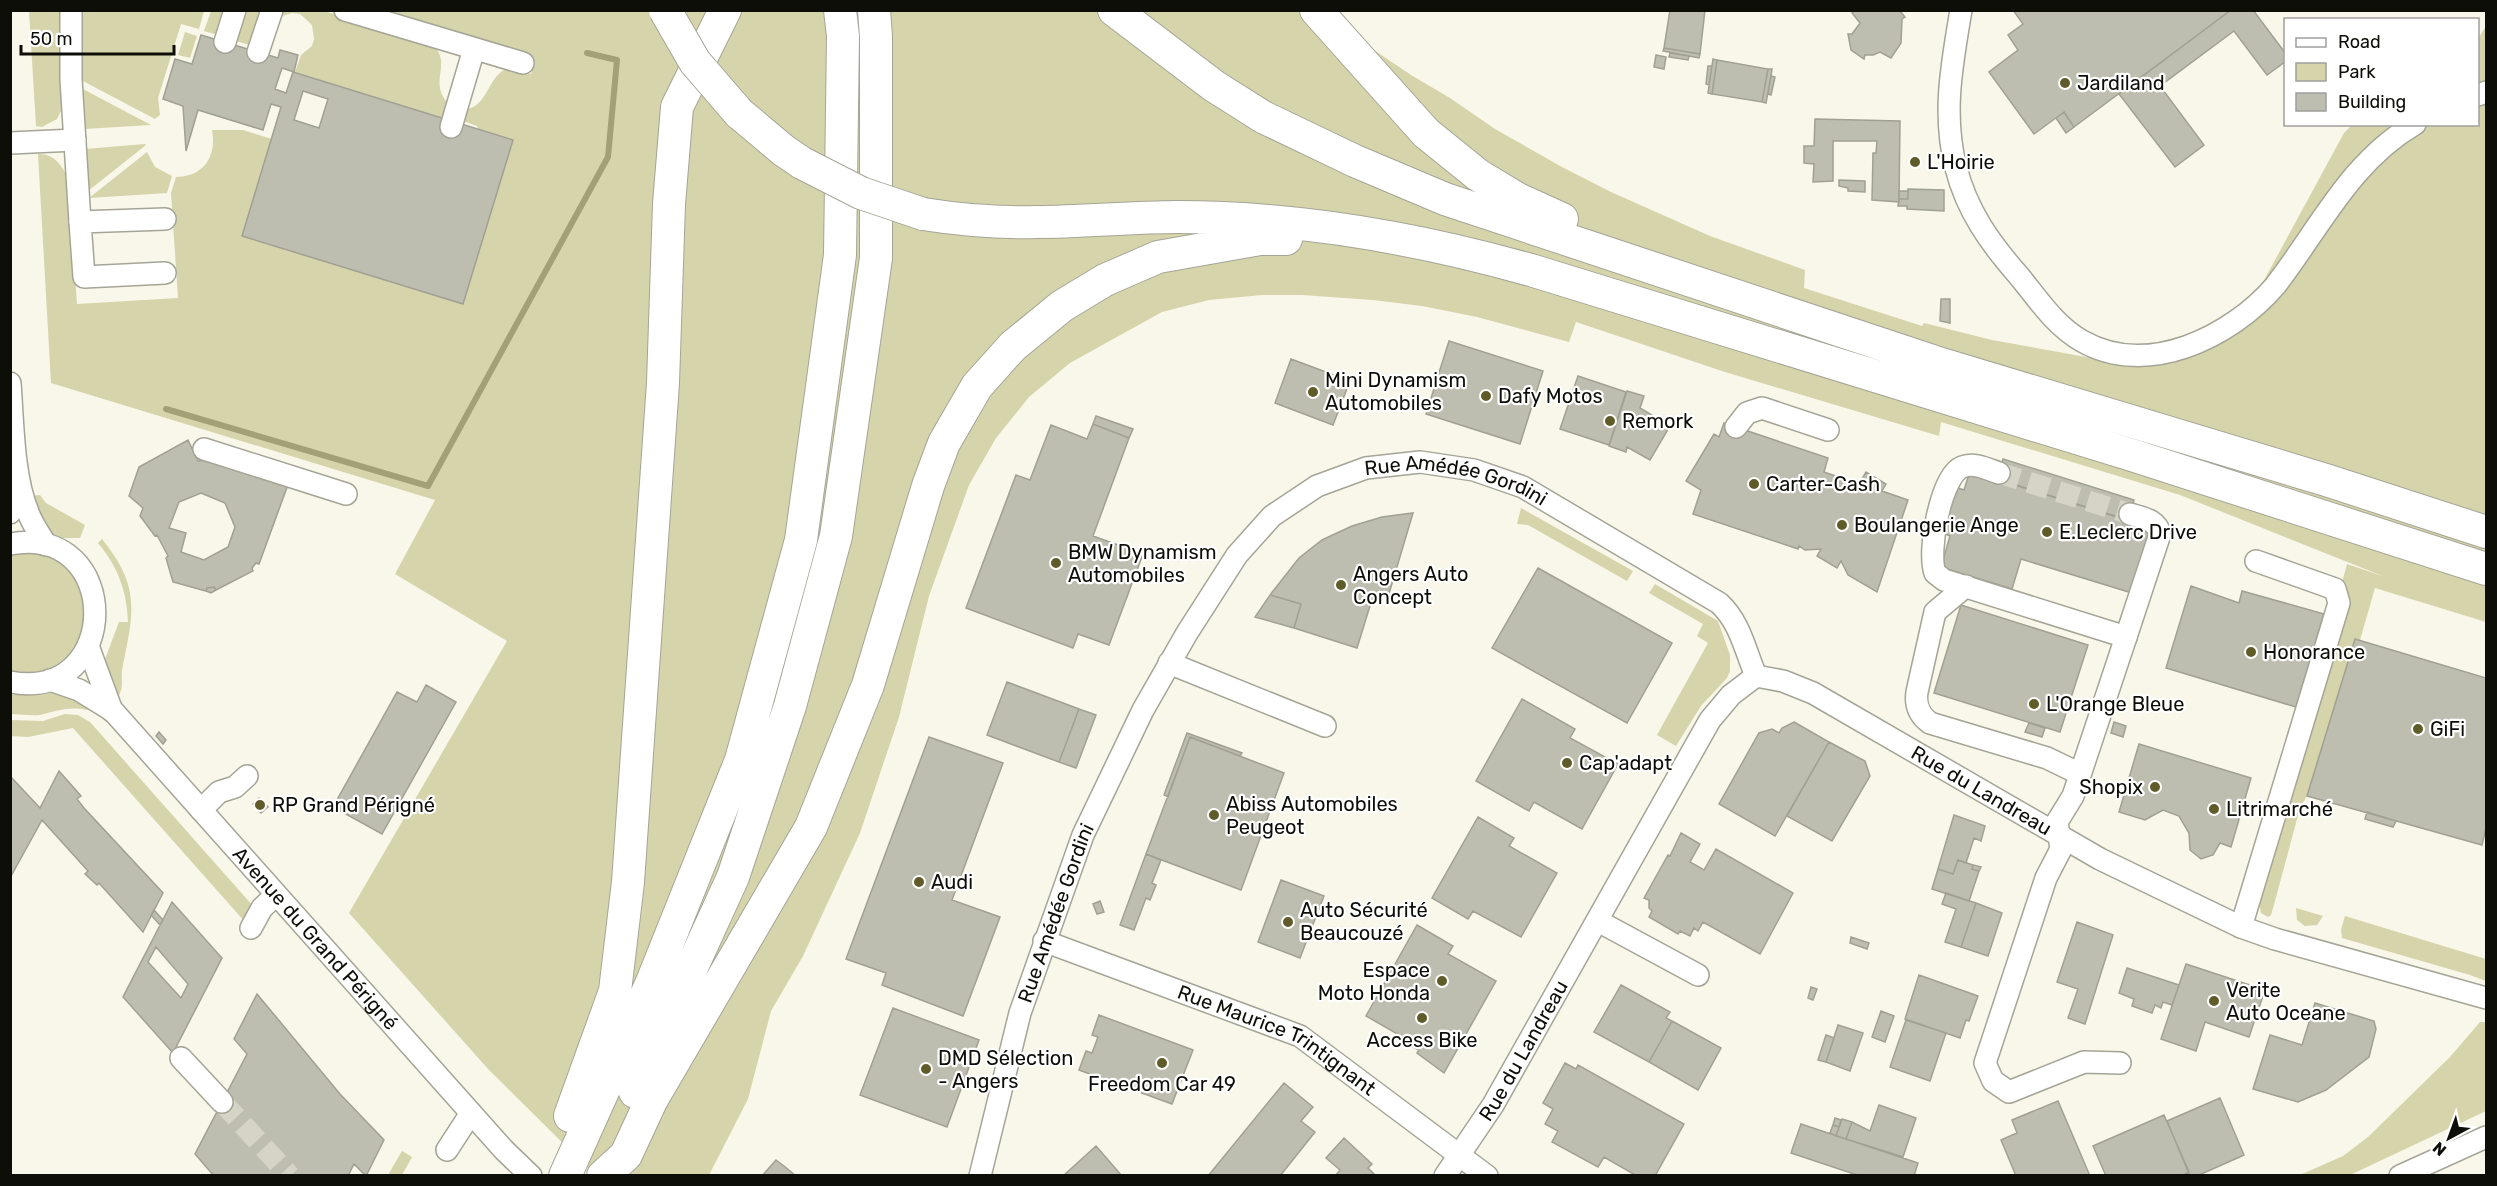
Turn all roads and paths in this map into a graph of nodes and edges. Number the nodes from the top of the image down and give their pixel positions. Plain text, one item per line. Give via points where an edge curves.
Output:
1 (71, 10) edge
2 (235, 10) edge
3 (272, 10) edge
4 (345, 10) edge
5 (665, 10) edge
6 (725, 10) edge
7 (840, 10) edge
8 (874, 10) edge
9 (1114, 10) edge
10 (1316, 10) edge
11 (1961, 10) edge
12 (225, 42) dead end
13 (474, 49) junction
14 (258, 52) dead end
15 (523, 63) dead end
16 (2412, 126) edge
17 (451, 127) dead end
18 (75, 140) junction
19 (10, 143) edge
20 (165, 219) dead end
21 (80, 222) junction
22 (1371, 234) junction
23 (1614, 255) junction
24 (165, 273) dead end
25 (10, 383) edge
26 (1736, 427) dead end
27 (1828, 430) dead end
28 (204, 449) dead end
29 (15, 456) junction
30 (1999, 473) tunnel mouth
31 (2326, 480) junction
32 (346, 494) dead end
33 (2487, 511) edge
34 (10, 513) edge
35 (2130, 514) tunnel mouth
36 (2487, 532) edge
37 (10, 544) edge
38 (46, 545) junction
39 (2256, 561) dead end
40 (2487, 569) edge
41 (1966, 586) junction
42 (2126, 637) junction
43 (88, 646) junction
44 (1169, 663) junction
45 (1756, 676) junction
46 (50, 680) junction
47 (10, 682) edge
48 (112, 711) junction
49 (1325, 726) dead end
50 (2080, 774) junction
51 (248, 776) dead end
52 (201, 810) junction
53 (2059, 836) junction
54 (276, 896) junction
55 (1598, 921) junction
56 (2241, 927) junction
57 (250, 928) dead end
58 (1044, 940) junction
59 (1698, 975) dead end
60 (2487, 998) edge
61 (181, 1059) dead end
62 (2120, 1063) dead end
63 (222, 1102) tunnel mouth
64 (471, 1113) junction
65 (2484, 1137) edge
66 (447, 1150) dead end
67 (1460, 1154) junction
68 (567, 1171) edge
69 (525, 1172) edge
70 (601, 1176) edge
71 (980, 1176) edge
72 (1445, 1176) edge
73 (1487, 1176) edge
74 (2400, 1176) edge

1 - 18 street
2 - 12 street
3 - 14 street
4 - 13 street
5 - 22 highway, bridge via 695,62 739,113 776,145 861,193 923,214 1026,222 1176,217 1279,220
6 - 68 highway via 677,106 669,204 663,383 628,882 615,991 566,1127
7 - 68 highway via 840,255 801,540 741,760 652,982
8 - 70 highway via 876,258 836,536 790,706 733,877
9 - 23 highway via 1214,86 1305,138 1445,199
10 - 23 highway via 1426,133 1478,175 1518,199 1583,228
11 - 16 street via 1949,93 1951,143 1961,185 1974,216 2058,323 2098,349 2123,356 2195,343 2230,326 2261,302 2356,172 2387,142
13 - 15 street
13 - 17 street
18 - 19 street
18 - 21 street
20 - 21 street
21 - 24 street via 84,277
22 - 40 highway via 1462,251 1534,271
22 - 70 highway via 1321,240 1260,239 1158,257 1105,280 1062,306 1013,346 977,386 944,443 868,685 812,827 651,1101 626,1155
23 - 31 highway via 1996,382
25 - 29 street
26 - 27 street via 1747,413 1762,408
28 - 32 street
29 - 34 street
29 - 38 street via 27,511
30 - 41 street via 1972,465 1949,478 1932,542 1933,568 1937,576
31 - 33 highway via 2386,487
31 - 36 highway
35 - 42 street via 2152,521 2160,534
37 - 38 street
38 - 43 street via 73,560 91,586 96,616
39 - 56 street via 2335,589 2339,603
41 - 42 street
41 - 50 street via 1940,606 1932,619 1917,692 1921,715 1930,723 2047,758
42 - 50 street
43 - 46 street via 72,666
43 - 48 street, Avenue du Grand Périgné
44 - 45 street, Rue Amédée Gordini via 1237,555 1272,516 1317,486 1366,468 1420,462 1474,470 1523,487 1719,603 1733,618
44 - 49 street
44 - 58 street, Rue Amédée Gordini via 1083,836
45 - 53 street, Rue du Landreau via 1813,693
45 - 55 street, Rue du Landreau via 1731,695 1710,720
46 - 47 street
46 - 48 street, Avenue du Grand Périgné via 79,690
48 - 52 street, Avenue du Grand Périgné
50 - 53 street via 2073,796 2057,822
51 - 52 street via 235,787 219,792
52 - 54 street, Avenue du Grand Périgné
53 - 56 street, Rue du Landreau
53 - 62 street via 2061,849 2046,878 1985,1063 1993,1081 2009,1092 2084,1062
54 - 57 street via 262,908
54 - 64 street, Avenue du Grand Périgné
55 - 59 street
55 - 67 street, Rue du Landreau via 1493,1106
56 - 60 street, Rue du Landreau
58 - 67 street, Rue Maurice Trintignant via 1300,1036
58 - 71 street, Rue Amédée Gordini via 1020,1012
61 - 63 street
64 - 66 street
64 - 69 street, Avenue du Grand Périgné
65 - 74 street
67 - 72 street, Rue du Landreau
67 - 73 street, Rue Maurice Trintignant

